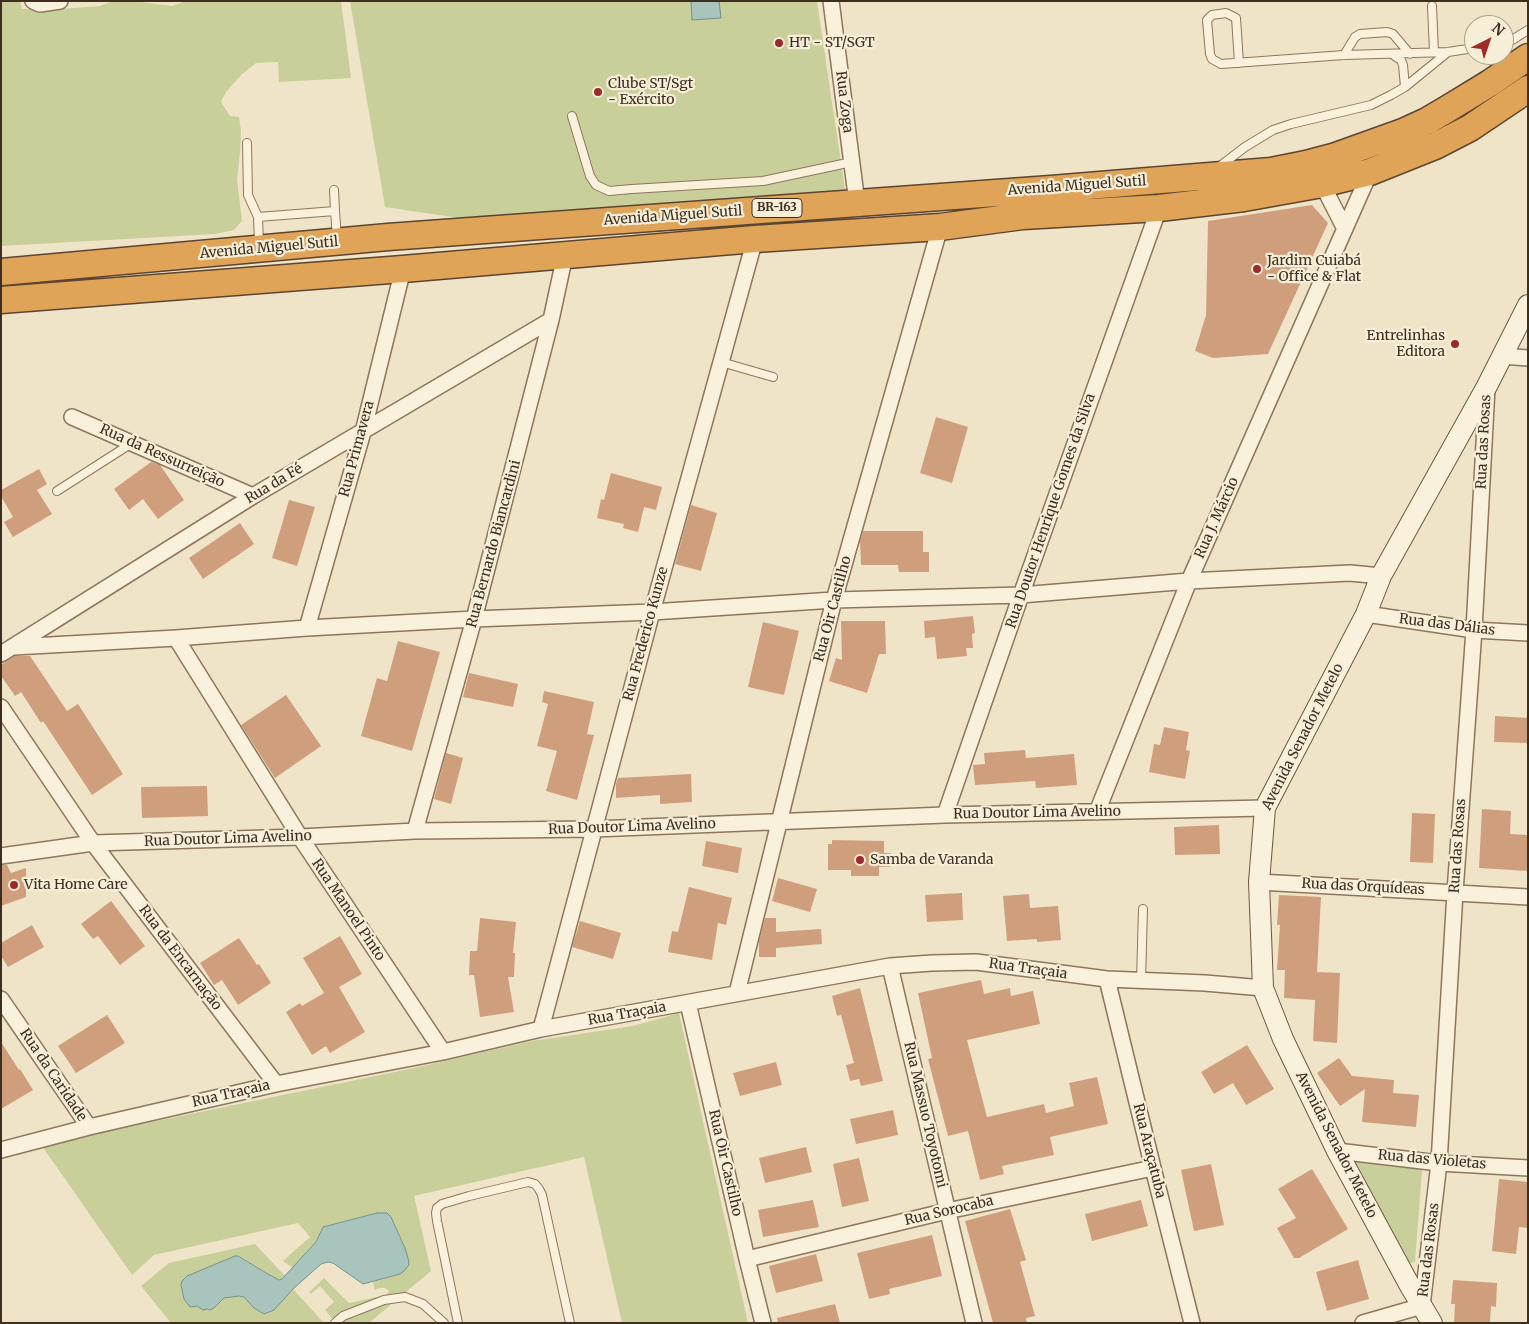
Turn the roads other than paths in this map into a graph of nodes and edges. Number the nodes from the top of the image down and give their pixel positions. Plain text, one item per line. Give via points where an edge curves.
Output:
1 (60, 1) edge
2 (832, 1) edge
3 (37, 3) edge
4 (1432, 6) dead end
5 (1528, 30) edge
6 (1514, 39) edge
7 (1464, 50) edge
8 (1434, 52) junction
9 (1448, 52) junction
10 (1392, 54) junction
11 (1410, 54) junction
12 (1344, 55) junction
13 (1528, 57) edge
14 (1239, 63) junction
15 (1405, 87) junction
16 (1528, 89) edge
17 (572, 116) dead end
18 (247, 143) dead end
19 (852, 162) junction
20 (1370, 172) junction
21 (1209, 176) junction
22 (1322, 184) junction
23 (334, 190) dead end
24 (857, 202) junction
25 (1158, 208) junction
26 (335, 211) junction
27 (258, 217) junction
28 (940, 227) junction
29 (1346, 228) junction
30 (755, 240) junction
31 (337, 242) junction
32 (260, 249) junction
33 (566, 255) junction
34 (403, 269) junction
35 (1, 272) edge
36 (1, 300) edge
37 (1528, 305) edge
38 (551, 320) junction
39 (1502, 356) junction
40 (1528, 358) edge
41 (721, 362) junction
42 (773, 377) dead end
43 (1488, 386) junction
44 (72, 417) dead end
45 (363, 432) junction
46 (132, 443) junction
47 (57, 491) dead end
48 (253, 496) junction
49 (1381, 576) junction
50 (1189, 581) junction
51 (1022, 595) junction
52 (834, 600) junction
53 (652, 612) junction
54 (1366, 614) junction
55 (474, 619) junction
56 (307, 628) junction
57 (1474, 630) junction
58 (1528, 633) edge
59 (176, 638) junction
60 (8, 651) edge
61 (1, 707) edge
62 (1265, 808) junction
63 (1097, 812) junction
64 (946, 815) junction
65 (778, 822) junction
66 (594, 829) junction
67 (415, 831) junction
68 (300, 838) junction
69 (94, 843) junction
70 (1, 856) edge
71 (1258, 882) junction
72 (1455, 892) junction
73 (1528, 897) edge
74 (1143, 909) dead end
75 (890, 966) junction
76 (1107, 979) junction
77 (1141, 981) junction
78 (1262, 988) junction
79 (737, 993) junction
80 (1, 999) edge
81 (688, 1003) junction
82 (541, 1029) junction
83 (443, 1052) junction
84 (276, 1084) junction
85 (89, 1127) junction
86 (1, 1150) edge
87 (1337, 1151) junction
88 (1439, 1163) junction
89 (1153, 1168) junction
90 (1528, 1168) edge
91 (947, 1211) junction
92 (747, 1259) junction
93 (1427, 1314) edge
94 (335, 1323) edge
95 (444, 1323) edge
96 (458, 1323) edge
97 (570, 1323) edge
98 (763, 1323) edge
99 (974, 1323) edge
100 (1192, 1323) edge
101 (1363, 1323) edge

1 - 3 street
2 - 19 street, Rua Zoga
4 - 8 lane
5 - 6 lane
7 - 9 lane
8 - 9 lane
8 - 11 lane
9 - 15 lane
10 - 11 lane
10 - 12 lane
10 - 15 lane via 1403,65
11 - 12 lane via 1393,34 1387,32 1360,34
12 - 14 lane
13 - 21 highway, Avenida Miguel Sutil / BR-163 via 1427,121 1371,144 1271,171
14 - 14 lane via 1236,18 1226,12 1212,15 1207,20 1212,59 1221,64
15 - 21 lane via 1371,105 1273,130 1244,147
16 - 20 highway, Avenida Miguel Sutil / BR-163 via 1470,128
17 - 19 lane via 590,176 596,185 609,191 763,181
18 - 27 lane via 248,195
19 - 24 street, Rua Zoga
20 - 22 highway, Avenida Miguel Sutil / BR-163
20 - 29 street, Rua J. Márcio
21 - 24 highway, Avenida Miguel Sutil / BR-163
22 - 25 highway, Avenida Miguel Sutil / BR-163 via 1244,198
22 - 29 street
23 - 26 lane
24 - 31 highway, Avenida Miguel Sutil / BR-163
25 - 28 highway, Avenida Miguel Sutil / BR-163 via 1023,216
25 - 51 street, Rua Doutor Henrique Gomes da Silva
26 - 27 lane
26 - 31 lane
27 - 32 lane
28 - 30 highway, Avenida Miguel Sutil / BR-163
28 - 52 street, Rua Oir Castilho
29 - 50 street, Rua J. Márcio
30 - 33 highway, Avenida Miguel Sutil / BR-163
30 - 41 street, Rua Frederico Kunze
31 - 32 highway, Avenida Miguel Sutil / BR-163
32 - 35 highway, Avenida Miguel Sutil / BR-163
33 - 34 highway, Avenida Miguel Sutil / BR-163
33 - 38 street, Rua Bernardo Biancardini
34 - 36 highway, Avenida Miguel Sutil / BR-163
34 - 45 street, Rua Primavera
37 - 39 street, Avenida Senador Metelo
38 - 45 street, Rua da Fé
38 - 55 street, Rua Bernardo Biancardini
39 - 40 street
39 - 43 street, Avenida Senador Metelo
41 - 42 lane
41 - 53 street, Rua Frederico Kunze
43 - 49 street, Avenida Senador Metelo
43 - 57 street, Rua das Rosas
44 - 46 street, Rua da Ressurreição
45 - 48 street, Rua da Fé
45 - 56 street, Rua Primavera
46 - 47 lane
46 - 48 street, Rua da Ressurreição
48 - 60 street, Rua da Fé
49 - 50 street via 1350,573
49 - 54 street, Avenida Senador Metelo
50 - 51 street
50 - 63 street, Rua J. Márcio
51 - 52 street
51 - 64 street, Rua Doutor Henrique Gomes da Silva
52 - 53 street
52 - 65 street, Rua Oir Castilho
53 - 55 street
53 - 66 street, Rua Frederico Kunze
54 - 57 street, Rua das Dálias
54 - 62 street, Avenida Senador Metelo
55 - 56 street
55 - 67 street, Rua Bernardo Biancardini
56 - 59 street
57 - 58 street, Rua das Dálias
57 - 72 street, Rua das Rosas
59 - 60 street
59 - 68 street, Rua Manoel Pinto
61 - 69 street, Rua da Encarnação
62 - 63 street, Rua Doutor Lima Avelino
62 - 71 street, Avenida Senador Metelo
63 - 64 street, Rua Doutor Lima Avelino
64 - 65 street, Rua Doutor Lima Avelino
65 - 66 street, Rua Doutor Lima Avelino
65 - 79 street, Rua Oir Castilho
66 - 67 street, Rua Doutor Lima Avelino
66 - 82 street, Rua Frederico Kunze
67 - 68 street, Rua Doutor Lima Avelino
68 - 69 street, Rua Doutor Lima Avelino
68 - 83 street, Rua Manoel Pinto
69 - 70 street, Rua Doutor Lima Avelino
69 - 84 street, Rua da Encarnação
71 - 72 street, Rua das Orquídeas
71 - 78 street, Avenida Senador Metelo
72 - 73 street, Rua das Orquídeas
72 - 88 street, Rua das Rosas
74 - 77 lane
75 - 76 street, Rua Traçaia via 976,962
75 - 79 street, Rua Traçaia
75 - 91 street, Rua Massuo Toyotomi
76 - 77 street, Rua Traçaia
76 - 89 street, Rua Araçatuba
77 - 78 street, Rua Traçaia
78 - 87 street, Avenida Senador Metelo via 1282,1040
79 - 81 street, Rua Traçaia
80 - 85 street, Rua da Caridade
81 - 82 street, Rua Traçaia
81 - 92 street, Rua Oir Castilho
82 - 83 street, Rua Traçaia
83 - 84 street, Rua Traçaia
84 - 85 street, Rua Traçaia
85 - 86 street, Rua Traçaia
87 - 88 street, Rua das Violetas
87 - 93 street, Avenida Senador Metelo
88 - 90 street, Rua das Violetas
88 - 93 street, Rua das Rosas
89 - 91 street, Rua Sorocaba
89 - 100 street, Rua Araçatuba
91 - 92 street, Rua Sorocaba
91 - 99 street, Rua Massuo Toyotomi
92 - 98 street, Rua Oir Castilho
93 - 101 street
94 - 95 lane via 343,1316 384,1300 405,1297 423,1304
96 - 97 lane via 437,1221 438,1208 469,1196 528,1182 535,1184 542,1195

